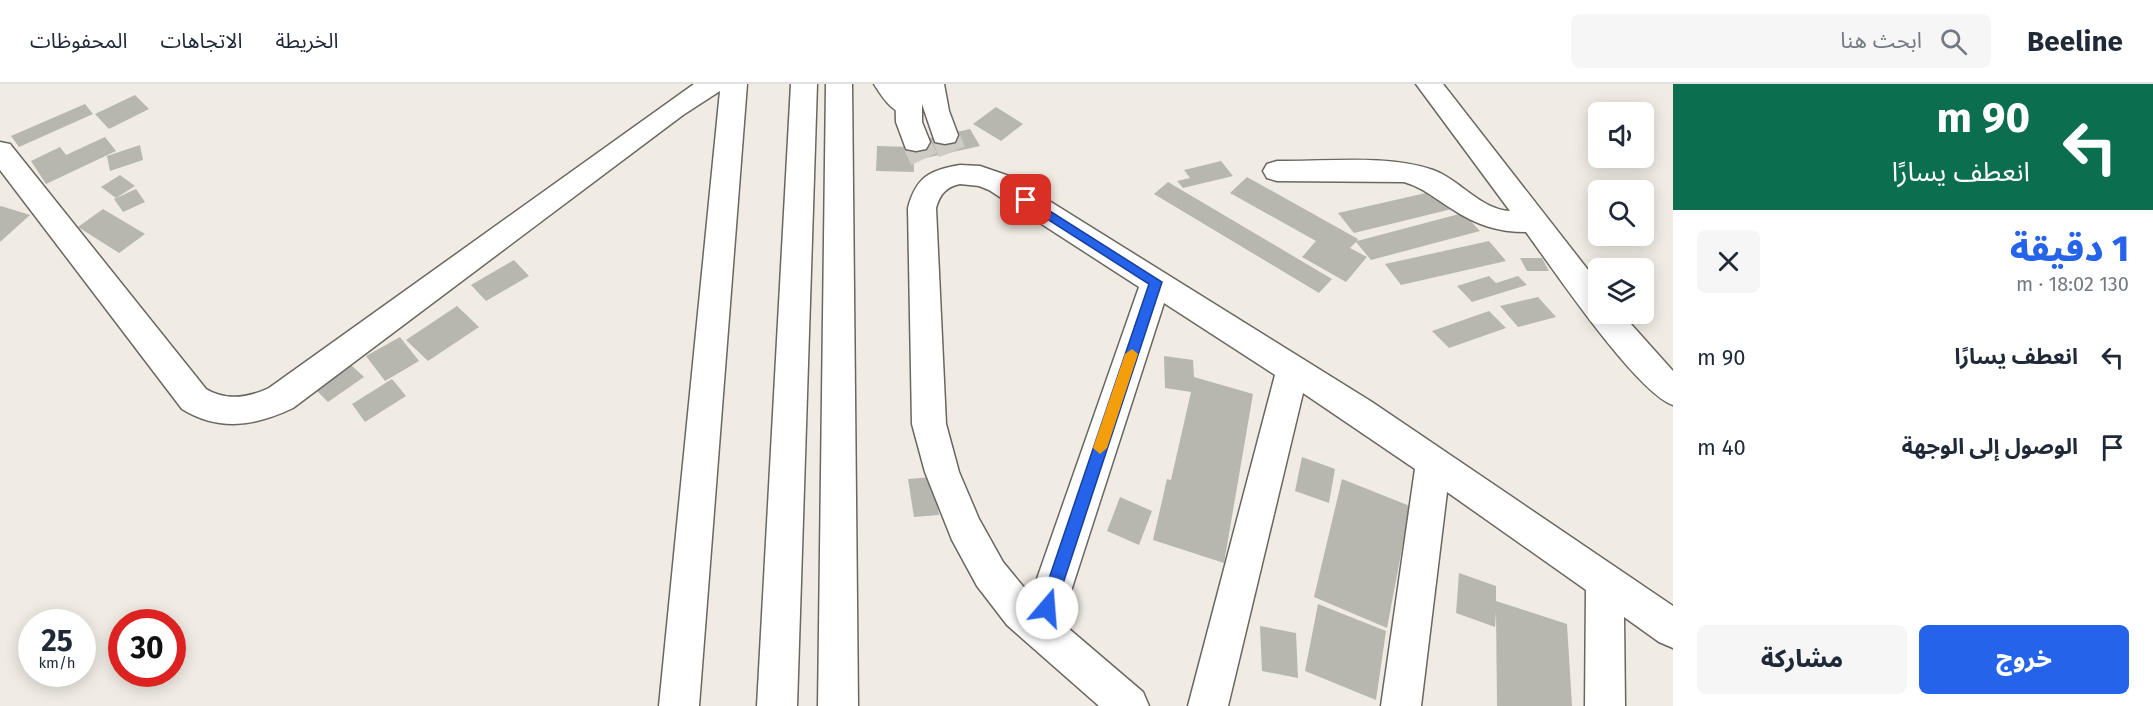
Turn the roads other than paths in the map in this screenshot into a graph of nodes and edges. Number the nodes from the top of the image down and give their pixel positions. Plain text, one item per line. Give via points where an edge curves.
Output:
1 (713, 84) edge
2 (734, 84) edge
3 (804, 84) edge
4 (839, 84) edge
5 (887, 84) edge
6 (931, 84) edge
7 (1430, 84) edge
8 (908, 96) edge
9 (0, 151) edge
10 (940, 157) junction
11 (1276, 171) dead end
12 (1535, 222) junction
13 (1156, 282) junction
14 (1588, 292) edge
15 (1613, 324) edge
16 (1293, 369) junction
17 (1673, 391) edge
18 (1433, 463) junction
19 (1605, 582) junction
20 (1673, 629) edge
21 (1039, 630) junction
22 (679, 706) edge
23 (777, 706) edge
24 (838, 706) edge
25 (1129, 706) edge
26 (1208, 706) edge
27 (1401, 706) edge
28 (1605, 706) edge

1 - 9 main road via 281,398 239,411 213,410 194,399
2 - 22 main road
3 - 23 main road
4 - 24 main road
5 - 8 main road
6 - 10 main road
7 - 12 main road
8 - 10 main road
10 - 13 main road via 999,183
10 - 21 main road via 922,208 929,424 942,472 965,528 990,574
11 - 12 main road via 1404,172 1426,178 1500,221
12 - 14 main road
13 - 16 main road
13 - 21 main road
15 - 17 main road
16 - 18 main road
16 - 26 main road
18 - 19 main road
18 - 27 main road
19 - 20 main road
19 - 28 main road
21 - 25 main road

